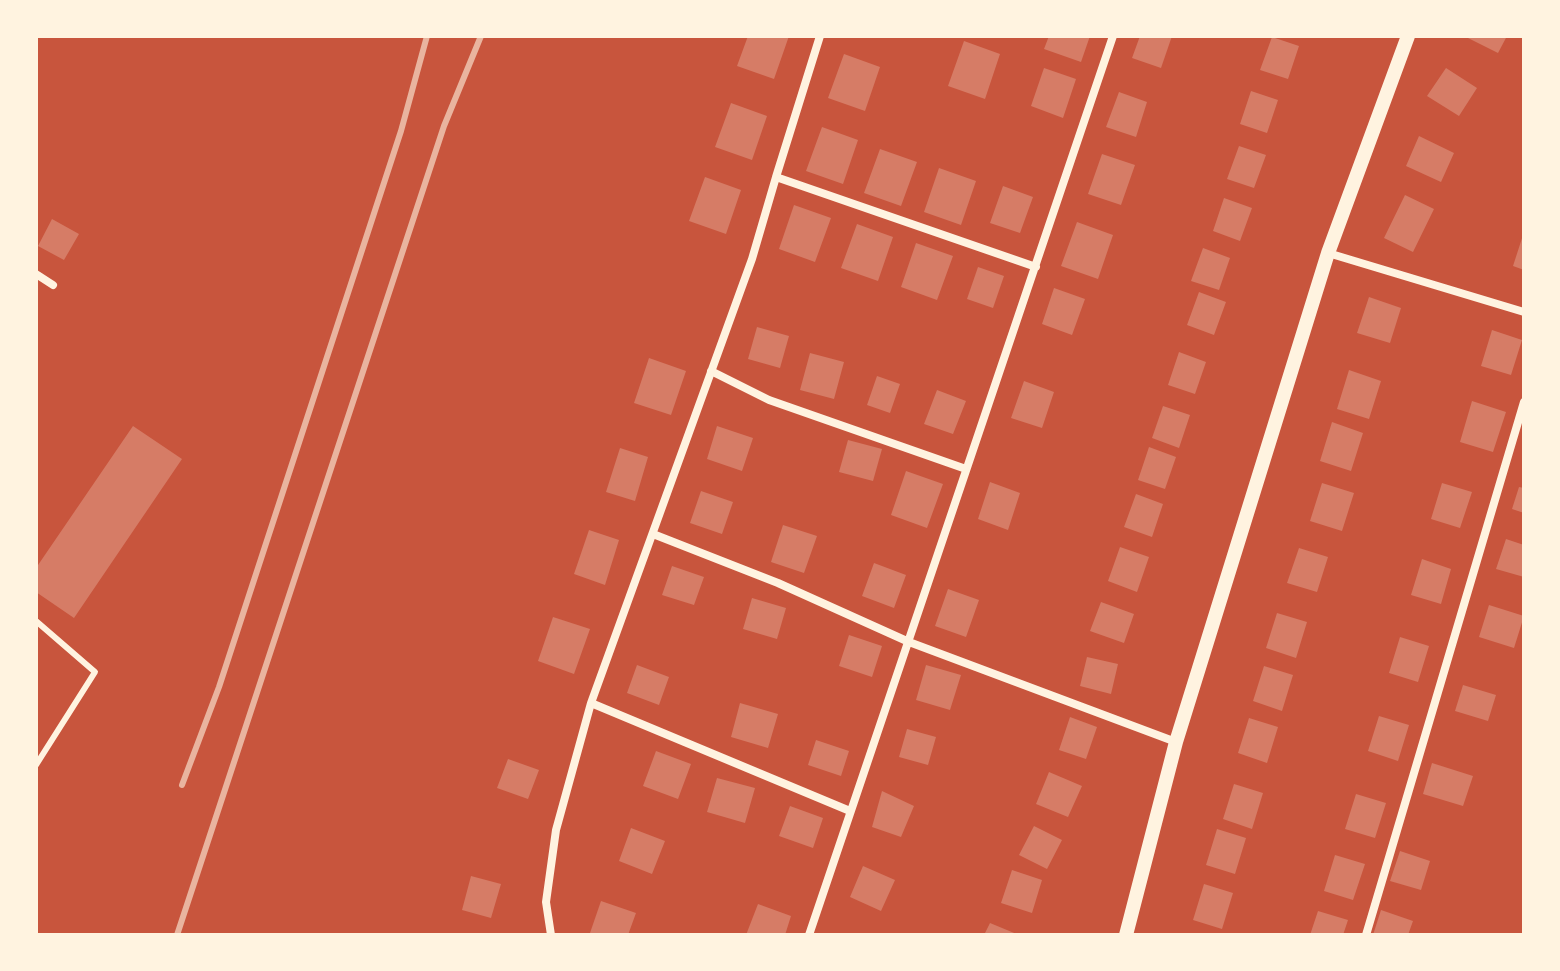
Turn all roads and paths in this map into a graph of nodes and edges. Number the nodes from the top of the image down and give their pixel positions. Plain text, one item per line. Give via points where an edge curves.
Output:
1 (820, 36) edge
2 (1113, 36) edge
3 (1408, 36) edge
4 (776, 177) junction
5 (1328, 253) junction
6 (1036, 267) junction
7 (36, 274) edge
8 (53, 285) dead end
9 (1524, 312) edge
10 (711, 371) junction
11 (1524, 402) edge
12 (966, 469) junction
13 (653, 534) junction
14 (36, 621) edge
15 (909, 642) junction
16 (591, 703) junction
17 (1176, 742) junction
18 (36, 765) edge
19 (850, 811) junction
20 (551, 935) edge
21 (809, 935) edge
22 (1126, 935) edge
23 (1366, 935) edge

1 - 4 street
2 - 6 street
3 - 5 street
4 - 6 street
4 - 10 street
5 - 9 street
5 - 17 street
6 - 12 street
7 - 8 street
10 - 12 street via 769,400
10 - 13 street
11 - 23 street
12 - 15 street
13 - 15 street
13 - 16 street
14 - 18 lane via 95,672
15 - 17 street
15 - 19 street
16 - 19 street
16 - 20 street via 548,876
17 - 22 street
19 - 21 street

